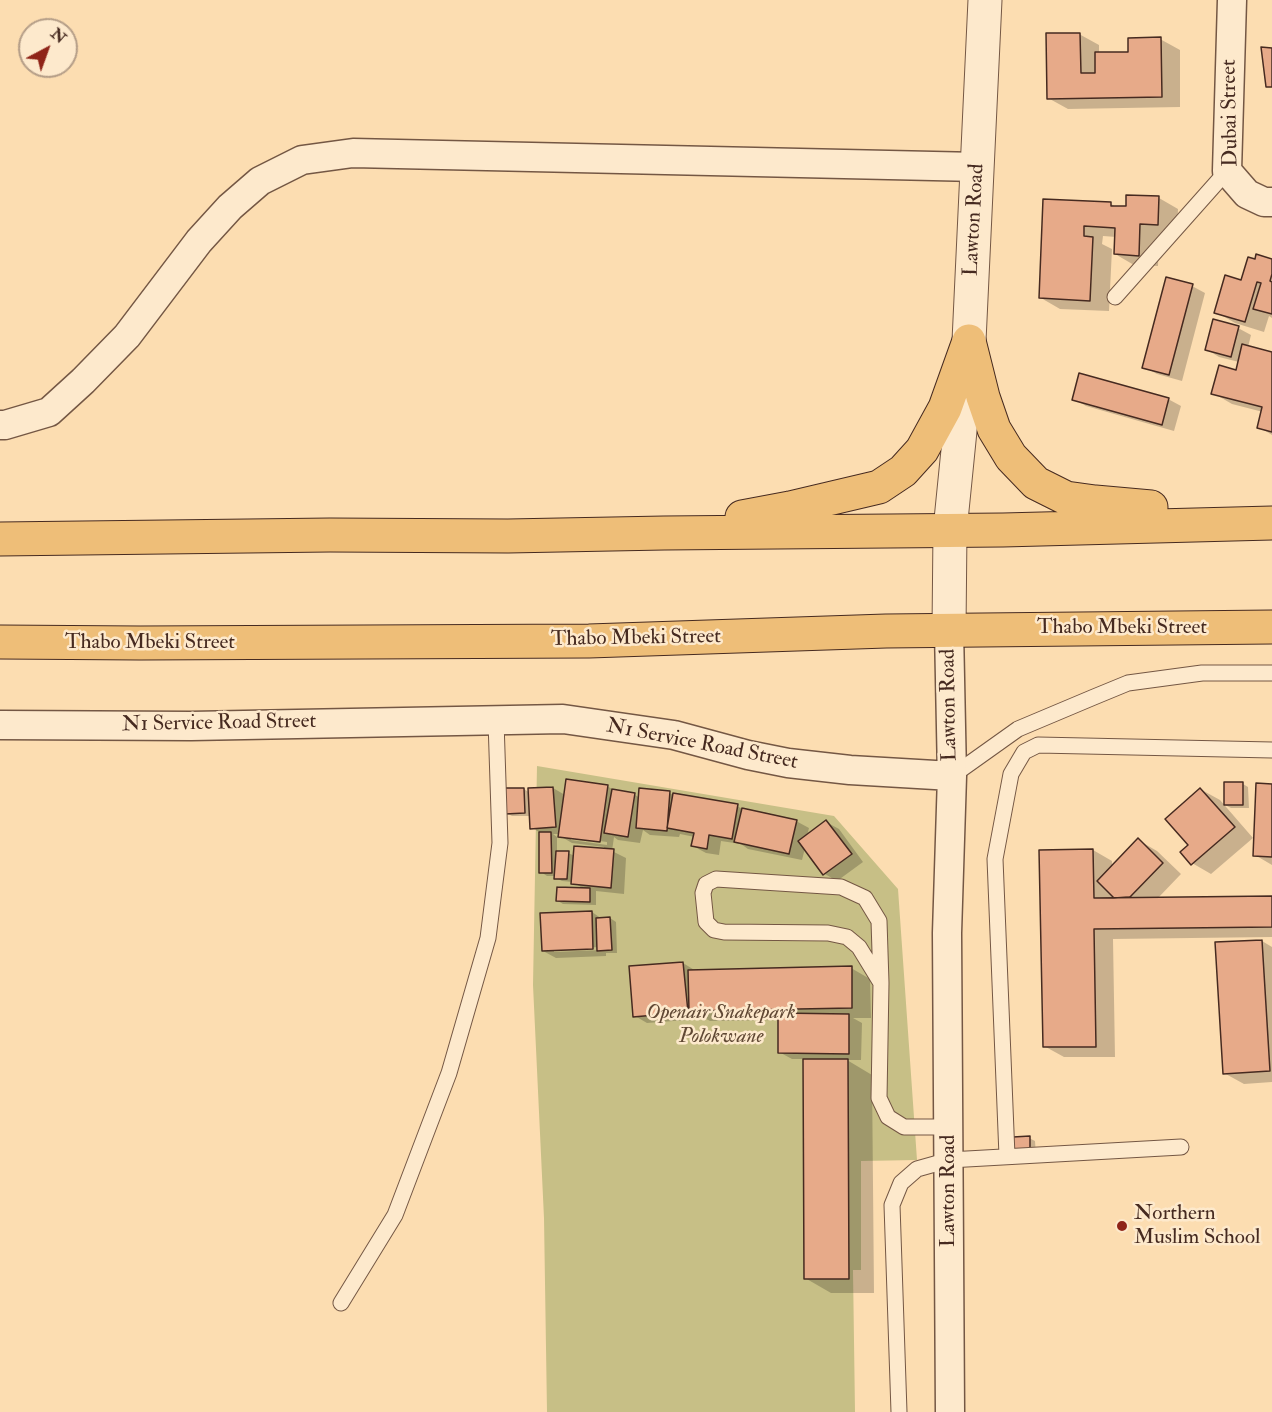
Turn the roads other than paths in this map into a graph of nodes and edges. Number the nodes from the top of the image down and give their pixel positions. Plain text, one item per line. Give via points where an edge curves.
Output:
1 (985, 0) edge
2 (1232, 0) edge
3 (978, 167) junction
4 (1227, 171) junction
5 (1272, 202) edge
6 (1115, 297) dead end
7 (969, 341) junction
8 (0, 425) edge
9 (1272, 523) edge
10 (950, 530) junction
11 (664, 533) junction
12 (0, 538) edge
13 (1272, 627) edge
14 (949, 630) junction
15 (0, 642) edge
16 (1272, 673) edge
17 (496, 721) junction
18 (0, 725) edge
19 (1272, 750) edge
20 (952, 776) junction
21 (881, 983) junction
22 (948, 1127) junction
23 (1181, 1147) dead end
24 (1007, 1156) junction
25 (949, 1160) junction
26 (340, 1303) dead end
27 (899, 1412) edge
28 (950, 1412) edge

1 - 3 street, Lawton Road
2 - 4 street, Dubai Street
3 - 7 street, Lawton Road
3 - 8 street via 352,153 302,160 260,181 230,207 127,336 57,404 49,411
4 - 5 street, Dubai Street via 1247,194
4 - 6 lane
7 - 9 main road via 994,429 1011,457 1036,483 1066,498 1187,509
7 - 10 street, Lawton Road
7 - 11 main road via 945,408 922,450 903,471 879,487
9 - 10 main road
10 - 11 main road
10 - 14 street, Lawton Road
11 - 12 main road
13 - 14 main road, Thabo Mbeki Street
14 - 15 main road, Thabo Mbeki Street via 589,641
14 - 20 street, Lawton Road
16 - 20 lane via 1202,673 1128,683 1018,729
17 - 18 street, N1 Service Road Street
17 - 20 street, N1 Service Road Street via 563,719 674,735 788,763
17 - 26 lane via 500,843 488,938 449,1073 395,1215
19 - 24 lane via 1038,745 1024,752 1011,774 995,859
20 - 22 street, Lawton Road via 947,933
21 - 21 lane via 879,921 865,898 841,887 716,879 706,884 706,922 714,930 847,937 860,947
21 - 22 lane via 879,1098 888,1117 904,1127
22 - 25 street, Lawton Road
23 - 24 lane
24 - 25 lane
25 - 27 lane via 917,1169 901,1183 892,1204
25 - 28 street, Lawton Road

